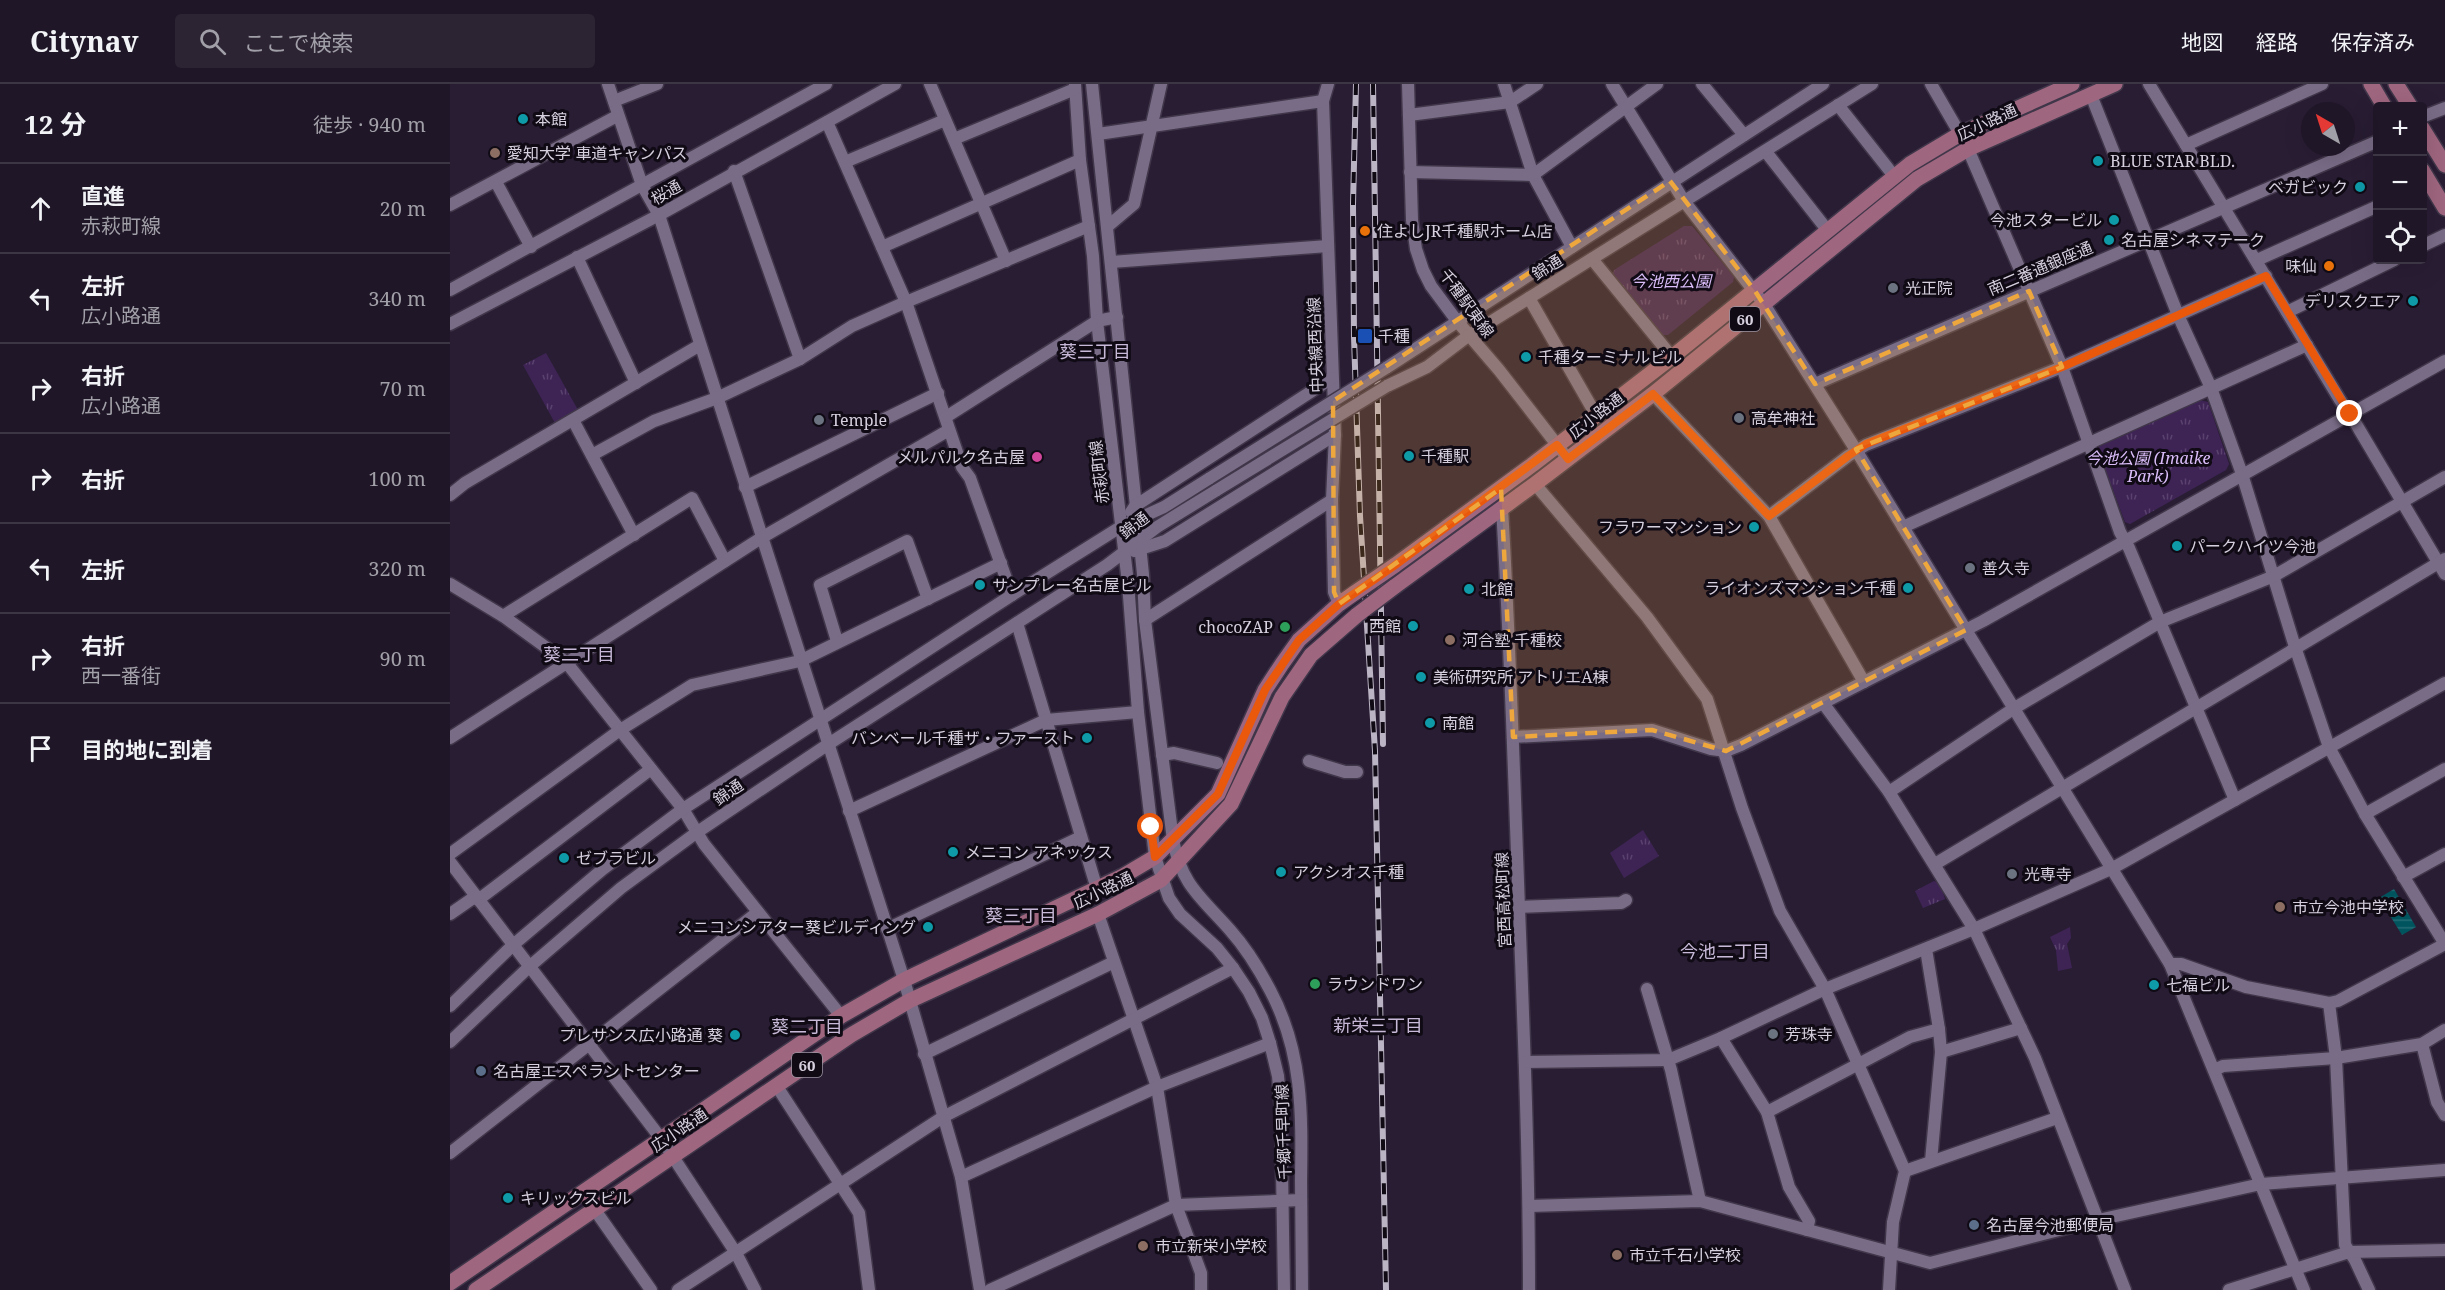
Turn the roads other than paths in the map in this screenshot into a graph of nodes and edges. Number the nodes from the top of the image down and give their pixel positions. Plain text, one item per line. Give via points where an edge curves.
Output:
1 (608, 84) edge
2 (657, 84) edge
3 (826, 84) edge
4 (895, 84) edge
5 (930, 84) edge
6 (1092, 84) edge
7 (1161, 84) edge
8 (1328, 84) edge
9 (1408, 84) edge
10 (1504, 84) edge
11 (1537, 84) edge
12 (1612, 84) edge
13 (1657, 84) edge
14 (1702, 84) edge
15 (1823, 84) edge
16 (1872, 84) edge
17 (1931, 84) edge
18 (2072, 84) edge
19 (2115, 84) edge
20 (2149, 84) edge
21 (2322, 84) edge
22 (2371, 84) edge
23 (2396, 84) edge
24 (1075, 86) edge
25 (2091, 95) junction
26 (614, 101) junction
27 (1323, 101) junction
28 (1510, 102) junction
29 (2382, 102) edge
30 (2407, 102) edge
31 (1838, 105) junction
32 (1625, 108) junction
33 (2445, 108) edge
34 (1409, 115) junction
35 (2427, 115) edge
36 (617, 116) junction
37 (945, 120) junction
38 (827, 122) junction
39 (1153, 125) junction
40 (1098, 134) junction
41 (1960, 134) junction
42 (1744, 135) junction
43 (2427, 136) edge
44 (954, 139) junction
45 (2373, 143) edge
46 (2186, 145) junction
47 (1968, 149) junction
48 (1766, 152) junction
49 (1080, 160) junction
50 (844, 162) junction
51 (2445, 165) edge
52 (734, 171) junction
53 (1410, 172) junction
54 (1533, 175) junction
55 (1894, 176) junction
56 (1670, 181) junction
57 (496, 182) junction
58 (2427, 183) edge
59 (642, 185) junction
60 (1684, 201) junction
61 (981, 203) junction
62 (450, 205) edge
63 (2224, 206) junction
64 (2373, 208) edge
65 (2445, 208) edge
66 (659, 214) junction
67 (1089, 226) junction
68 (1108, 226) junction
69 (1828, 231) junction
70 (2445, 235) edge
71 (2148, 239) junction
72 (2427, 244) edge
73 (1328, 246) junction
74 (531, 247) junction
75 (882, 247) junction
76 (1572, 247) junction
77 (577, 257) junction
78 (1592, 259) junction
79 (2257, 260) junction
80 (1006, 261) junction
81 (1111, 262) junction
82 (2386, 264) edge
83 (2266, 276) junction
84 (450, 290) edge
85 (1755, 291) junction
86 (2029, 291) junction
87 (1529, 298) junction
88 (906, 302) junction
89 (1764, 304) junction
90 (2287, 312) junction
91 (2178, 315) junction
92 (1117, 317) junction
93 (1098, 321) junction
94 (1457, 321) junction
95 (450, 324) edge
96 (1468, 336) junction
97 (700, 345) junction
98 (2307, 345) junction
99 (1672, 357) junction
100 (800, 359) junction
101 (2445, 361) edge
102 (2062, 367) junction
103 (1332, 378) junction
104 (636, 383) junction
105 (1815, 384) junction
106 (2211, 388) junction
107 (938, 393) junction
108 (1653, 394) junction
109 (717, 398) junction
110 (2350, 414) junction
111 (1596, 415) junction
112 (573, 420) junction
113 (948, 424) junction
114 (1335, 435) junction
115 (2089, 443) junction
116 (1557, 445) junction
117 (1856, 450) junction
118 (592, 455) junction
119 (1568, 459) junction
120 (2242, 474) junction
121 (2445, 477) edge
122 (1535, 484) junction
123 (745, 487) junction
124 (450, 495) edge
125 (1332, 500) junction
126 (2402, 501) junction
127 (1135, 506) junction
128 (1502, 508) junction
129 (1769, 516) junction
130 (1137, 519) junction
131 (1122, 526) junction
132 (1903, 527) junction
133 (634, 535) junction
134 (761, 538) junction
135 (2125, 540) junction
136 (1140, 546) junction
137 (1125, 552) junction
138 (725, 561) junction
139 (1001, 563) junction
140 (2443, 565) edge
141 (2274, 576) junction
142 (450, 584) edge
143 (1012, 595) junction
144 (928, 599) junction
145 (1339, 604) junction
146 (503, 616) junction
147 (1145, 620) junction
148 (2160, 622) junction
149 (1017, 623) junction
150 (1966, 630) junction
151 (837, 641) junction
152 (2295, 647) junction
153 (800, 661) junction
154 (566, 662) junction
155 (1864, 682) junction
156 (2445, 683) edge
157 (1823, 703) junction
158 (2197, 707) junction
159 (2013, 709) junction
160 (1138, 712) junction
161 (821, 718) junction
162 (1046, 720) junction
163 (620, 730) junction
164 (1513, 737) junction
165 (450, 738) edge
166 (827, 745) junction
167 (2329, 747) junction
168 (1726, 751) junction
169 (1162, 755) junction
170 (1309, 761) dead end
171 (1217, 764) dead end
172 (651, 769) junction
173 (2445, 770) edge
174 (1357, 772) dead end
175 (2062, 790) junction
176 (1889, 792) junction
177 (2235, 800) junction
178 (683, 809) junction
179 (849, 811) junction
180 (2365, 814) junction
181 (696, 833) junction
182 (1081, 837) junction
183 (1173, 840) junction
184 (450, 854) edge
185 (2445, 854) edge
186 (1155, 857) junction
187 (450, 862) edge
188 (1178, 864) junction
189 (1935, 864) junction
190 (2111, 869) junction
191 (2403, 877) junction
192 (1161, 880) junction
193 (1097, 889) junction
194 (477, 898) junction
195 (1626, 900) dead end
196 (1519, 907) junction
197 (758, 912) junction
198 (450, 914) edge
199 (1098, 914) junction
200 (887, 929) junction
201 (1974, 929) junction
202 (2445, 944) edge
203 (513, 945) junction
204 (1926, 949) junction
205 (1114, 962) junction
206 (2170, 964) junction
207 (529, 967) junction
208 (1233, 968) junction
209 (904, 980) junction
210 (1647, 989) dead end
211 (1825, 989) junction
212 (909, 1001) junction
213 (2329, 1003) junction
214 (450, 1006) edge
215 (841, 1016) junction
216 (1134, 1020) junction
217 (1939, 1029) junction
218 (2021, 1029) junction
219 (2445, 1030) edge
220 (1721, 1038) junction
221 (450, 1042) edge
222 (1269, 1043) junction
223 (589, 1044) junction
224 (2422, 1044) junction
225 (1941, 1052) junction
226 (924, 1054) junction
227 (2336, 1058) junction
228 (1668, 1060) junction
229 (1525, 1062) junction
230 (1857, 1064) junction
231 (2214, 1070) junction
232 (776, 1085) junction
233 (1157, 1087) junction
234 (1767, 1112) junction
235 (2445, 1115) edge
236 (943, 1117) junction
237 (2057, 1118) junction
238 (662, 1140) junction
239 (450, 1153) edge
240 (672, 1156) junction
241 (1931, 1161) junction
242 (2445, 1170) edge
243 (1905, 1172) junction
244 (961, 1177) junction
245 (2342, 1178) junction
246 (842, 1184) junction
247 (2261, 1184) junction
248 (1301, 1200) junction
249 (1282, 1201) junction
250 (1700, 1201) junction
251 (1176, 1205) junction
252 (1529, 1206) junction
253 (595, 1210) junction
254 (2098, 1220) junction
255 (1807, 1230) junction
256 (2445, 1250) edge
257 (2349, 1252) junction
258 (736, 1253) junction
259 (1893, 1255) junction
260 (2295, 1269) junction
261 (450, 1283) edge
262 (483, 1288) edge
263 (651, 1290) edge
264 (678, 1290) edge
265 (755, 1290) edge
266 (869, 1290) edge
267 (980, 1290) edge
268 (990, 1290) edge
269 (1201, 1290) edge
270 (1284, 1290) edge
271 (1302, 1290) edge
272 (1529, 1290) edge
273 (1889, 1290) edge
274 (2125, 1290) edge
275 (2229, 1290) edge
276 (2304, 1290) edge
277 (2369, 1290) edge

1 - 26 street
2 - 26 street
3 - 59 street, 桜通
4 - 38 street, 桜通
5 - 37 street
6 - 40 street, 赤萩町線
7 - 39 street
8 - 27 street, 中央線西沿線
9 - 34 street, 千種駅東線
10 - 28 street
11 - 28 street
12 - 32 street
13 - 32 street
14 - 42 street
15 - 42 street, 錦通
16 - 31 street, 錦通
17 - 41 street
18 - 41 main road, 広小路通 / 60
19 - 25 main road, 広小路通 / 60
20 - 46 street
21 - 46 street
22 - 29 main road
23 - 30 main road
24 - 44 street
24 - 49 street, 赤萩町線
25 - 47 main road, 広小路通 / 60
25 - 71 street
26 - 36 street
27 - 39 street
27 - 73 street, 中央線西沿線
28 - 34 street
28 - 54 street
31 - 48 street, 錦通
31 - 55 street
32 - 54 street
32 - 56 street
33 - 35 street
34 - 53 street, 千種駅東線
36 - 57 street
36 - 59 street
37 - 44 street
37 - 50 street
38 - 50 street
38 - 52 street, 桜通
39 - 40 street
39 - 68 street via 1134,204
40 - 68 street, 赤萩町線
41 - 55 main road, 広小路通 / 60
42 - 56 street, 錦通
43 - 51 main road
44 - 61 street
45 - 63 street, 南二番通銀座通
46 - 63 street
47 - 86 street
47 - 89 main road, 広小路通 / 60 via 1917,179
48 - 60 street, 錦通
48 - 69 street
49 - 61 street
49 - 67 street, 赤萩町線
50 - 75 street
52 - 66 street, 桜通
52 - 100 street
53 - 54 street
53 - 94 street, 千種駅東線 via 1416,249 1431,286
54 - 76 street
55 - 69 main road, 広小路通 / 60
56 - 60 street
56 - 76 street, 錦通
57 - 62 street
57 - 74 street
58 - 65 main road
59 - 66 street
59 - 74 street, 桜通
60 - 78 street, 錦通
60 - 85 street
61 - 75 street
61 - 80 street
63 - 71 street, 南二番通銀座通
63 - 79 street
64 - 79 street
66 - 77 street, 桜通
66 - 97 street
67 - 80 street
67 - 93 street, 赤萩町線
68 - 81 street, 赤萩町線
69 - 85 main road, 広小路通 / 60
70 - 72 street
71 - 86 street, 南二番通銀座通
71 - 91 street
73 - 81 street
73 - 103 street, 中央線西沿線
74 - 84 street, 桜通
75 - 88 street
76 - 94 street, 錦通
77 - 95 street, 桜通
77 - 104 street
78 - 87 street, 錦通
78 - 99 street
79 - 83 street
80 - 88 street
81 - 92 street, 赤萩町線
82 - 90 street
83 - 90 street
83 - 91 street
85 - 89 street
85 - 99 main road, 広小路通 / 60
86 - 102 street
86 - 105 street, 南二番通銀座通
87 - 96 street, 錦通
87 - 111 street
88 - 100 street via 852,327
88 - 107 street
89 - 105 street
89 - 108 main road, 広小路通 / 60
90 - 98 street
91 - 102 street
91 - 106 street
92 - 93 street
92 - 127 street, 赤萩町線
93 - 113 street
93 - 131 street, 赤萩町線
94 - 96 street, 千種駅東線
94 - 130 street, 錦通, bridge via 1164,507
96 - 116 street, 千種駅東線
96 - 136 street, 錦通, bridge via 1427,367 1387,386 1157,527
97 - 104 street
97 - 109 street
98 - 106 street
98 - 110 street
99 - 111 main road, 広小路通 / 60
100 - 109 street
101 - 110 street
102 - 115 street
102 - 117 street
103 - 114 street, 中央線西沿線
103 - 127 street
104 - 112 street
105 - 117 street
106 - 115 street
106 - 120 street
107 - 113 street
107 - 123 street
108 - 119 main road, 広小路通 / 60
108 - 129 street
109 - 118 street via 654,421
109 - 123 street
110 - 120 street
110 - 126 street
111 - 116 main road, 広小路通 / 60
112 - 118 street
112 - 124 street
113 - 134 street
113 - 139 street
114 - 125 street, 中央線西沿線
114 - 136 street via 1170,538
115 - 132 street
115 - 135 street
116 - 119 street, 千種駅東線
116 - 145 main road, 広小路通 / 60, bridge
117 - 129 street
117 - 132 street
118 - 133 street
119 - 122 main road, 広小路通 / 60
120 - 135 street
120 - 141 street
121 - 126 street
122 - 128 main road, 広小路通 / 60
122 - 168 street via 1647,617 1707,699
123 - 134 street
125 - 145 street, 中央線西沿線 via 1334,592
125 - 147 street
126 - 140 street
126 - 141 street
127 - 130 street, 赤萩町線
127 - 131 street
128 - 164 street, 宮西高松町線
128 - 188 main road, 広小路通 / 60, bridge via 1394,586 1311,655 1282,697 1231,804
129 - 155 street
130 - 131 street, 錦通
130 - 136 street, 赤萩町線
131 - 137 street, 赤萩町線
131 - 143 street, 錦通
132 - 150 street
133 - 138 street via 692,498
133 - 146 street
134 - 138 street
134 - 153 street
135 - 148 street
135 - 150 street
136 - 137 street, 錦通
136 - 147 street, 赤萩町線
137 - 149 street, 錦通
137 - 160 street, 赤萩町線
138 - 154 street
139 - 143 street
139 - 144 street
140 - 152 street
141 - 148 street
141 - 152 street
142 - 146 street
143 - 161 street, 錦通
144 - 151 street
144 - 151 street via 907,541 820,585
145 - 183 main road, 広小路通 / 60 via 1299,640 1282,664 1265,690 1218,794
146 - 154 street
147 - 169 street, 赤萩町線
148 - 158 street
148 - 159 street
149 - 162 street
149 - 166 street, 錦通
150 - 155 street
150 - 159 street
151 - 153 street
152 - 158 street
152 - 167 street
153 - 161 street
153 - 163 street via 692,685
154 - 163 street
154 - 165 street
155 - 157 street
156 - 167 street
157 - 168 street
157 - 176 street
158 - 175 street
158 - 177 street
159 - 175 street
159 - 176 street
160 - 162 street
160 - 186 street, 赤萩町線
161 - 166 street
161 - 178 street, 錦通
162 - 179 street
162 - 182 street
163 - 172 street
163 - 184 street
164 - 168 street via 1652,730
164 - 196 street, 宮西高松町線
166 - 179 street
166 - 181 street, 錦通
167 - 177 street
167 - 180 street
168 - 211 street via 1776,903
169 - 171 street via 1174,753
169 - 183 street, 赤萩町線
170 - 174 street
172 - 178 street
172 - 194 street
173 - 180 street
175 - 189 street
175 - 190 street
176 - 189 street
177 - 190 street
178 - 181 street
178 - 203 street, 錦通 via 603,869
179 - 200 street
180 - 191 street
181 - 197 street
181 - 207 street, 錦通 via 621,888
182 - 193 street
182 - 200 street
183 - 186 main road, 広小路通 / 60
183 - 188 street, 千郷千早町線
185 - 191 street
186 - 192 street, 赤萩町線
186 - 193 main road, 広小路通 / 60
187 - 194 street
188 - 192 main road, 広小路通 / 60
188 - 248 street, 千郷千早町線 via 1199,898 1248,952 1286,1026 1302,1101
189 - 201 street
190 - 201 street
190 - 206 street
191 - 202 street
192 - 199 main road, 広小路通 / 60
192 - 208 street, 千郷千早町線 via 1180,914
193 - 209 main road, 広小路通 / 60
194 - 198 street
194 - 203 street
195 - 196 street
196 - 229 street, 宮西高松町線
197 - 215 street
197 - 223 street
199 - 205 street
199 - 212 main road, 広小路通 / 60
200 - 209 street
201 - 204 street
201 - 218 street
202 - 213 street
203 - 207 street
203 - 214 street, 錦通
204 - 211 street
204 - 217 street
205 - 216 street
205 - 226 street
206 - 213 street via 2181,964 2246,987
206 - 231 street
207 - 221 street, 錦通
207 - 223 street
208 - 216 street
208 - 222 street, 千郷千早町線 via 1258,1011
209 - 212 street
209 - 215 main road, 広小路通 / 60
210 - 228 street
211 - 220 street
211 - 230 street
212 - 226 street
212 - 232 main road, 広小路通 / 60
213 - 227 street
215 - 238 main road, 広小路通 / 60
216 - 233 street
216 - 236 street
217 - 225 street
217 - 230 street via 1910,1037
218 - 225 street
218 - 237 street via 2036,1058
219 - 224 street
220 - 228 street
220 - 234 street
222 - 233 street
222 - 249 street, 千郷千早町線 via 1278,1076 1281,1111
223 - 238 street
223 - 239 street
224 - 227 street
224 - 235 street via 2437,1102
225 - 241 street
226 - 236 street
227 - 231 street via 2223,1066
227 - 245 street
228 - 229 street
228 - 250 street
229 - 252 street, 宮西高松町線
230 - 234 street
230 - 243 street
231 - 247 street
232 - 240 main road, 広小路通 / 60
232 - 246 street
233 - 244 street
233 - 251 street
234 - 255 street via 1789,1187 1809,1221
236 - 244 street
236 - 246 street
237 - 241 street
237 - 254 street
238 - 240 street
238 - 261 main road, 広小路通 / 60
240 - 253 main road, 広小路通 / 60
240 - 258 street
241 - 243 street
242 - 245 street
243 - 259 street via 1893,1222
244 - 267 street
245 - 247 street
245 - 257 street via 2345,1245
246 - 258 street
246 - 266 street via 860,1213
247 - 254 street
247 - 260 street
248 - 249 street
248 - 271 street, 千郷千早町線
249 - 251 street
249 - 270 street, 千郷千早町線
250 - 252 street
250 - 255 street
251 - 268 street
251 - 269 street via 1201,1273
252 - 272 street, 宮西高松町線
253 - 262 main road, 広小路通 / 60
253 - 263 street
254 - 259 street via 1930,1263
254 - 274 street
255 - 259 street
256 - 257 street
257 - 260 street
257 - 277 street
258 - 264 street
258 - 265 street
259 - 273 street
260 - 275 street
260 - 276 street

